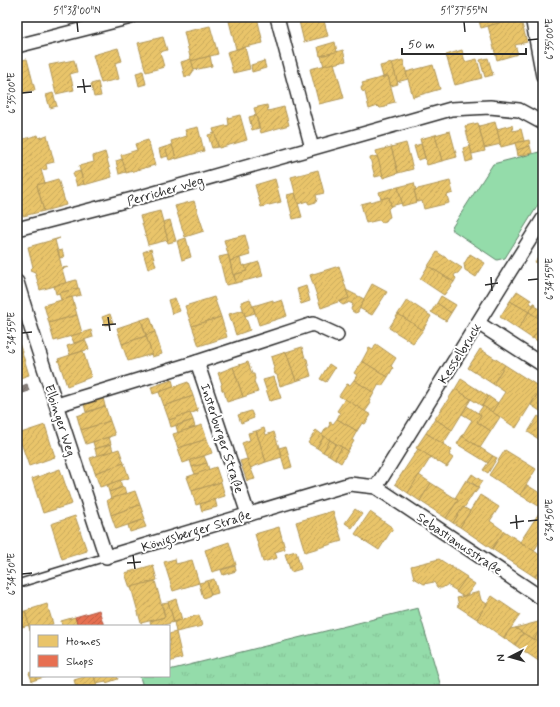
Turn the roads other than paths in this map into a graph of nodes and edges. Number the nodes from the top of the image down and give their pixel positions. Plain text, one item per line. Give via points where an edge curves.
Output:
1 (131, 17) edge
2 (277, 17) edge
3 (532, 17) edge
4 (17, 46) edge
5 (543, 76) edge
6 (543, 123) edge
7 (312, 148) junction
8 (543, 219) edge
9 (17, 229) edge
10 (17, 282) edge
11 (478, 323) junction
12 (337, 335) dead end
13 (198, 362) junction
14 (543, 365) edge
15 (57, 405) junction
16 (376, 487) junction
17 (248, 514) junction
18 (106, 557) junction
19 (17, 584) edge
20 (543, 599) edge

1 - 4 street
2 - 7 street
3 - 5 street
6 - 7 street, Perricher Weg via 519,110 490,107 451,109
7 - 9 street, Perricher Weg
8 - 11 street, Kesselbruck
10 - 15 street, Elbinger Weg
11 - 14 street
11 - 16 street, Kesselbruck
12 - 13 street via 313,324
13 - 15 street
13 - 17 street, Insterburger Straße
15 - 18 street, Elbinger Weg
16 - 17 street, Königsberger Straße via 350,484
16 - 20 street, Sebastianusstraße
17 - 18 street, Königsberger Straße
18 - 19 lane, Königsberger Straße

